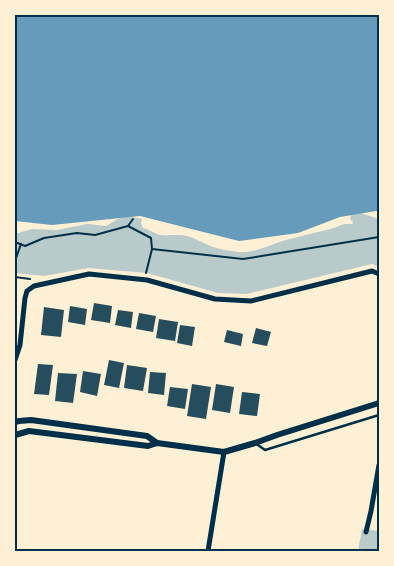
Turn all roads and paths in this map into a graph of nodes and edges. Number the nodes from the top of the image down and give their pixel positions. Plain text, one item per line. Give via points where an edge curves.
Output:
1 (133, 219) dead end
2 (128, 226) junction
3 (379, 237) edge
4 (15, 242) edge
5 (22, 244) junction
6 (152, 249) junction
7 (15, 261) edge
8 (379, 274) edge
9 (15, 277) edge
10 (144, 280) junction
11 (34, 286) junction
12 (15, 360) edge
13 (379, 403) edge
14 (379, 416) edge
15 (15, 422) edge
16 (15, 435) edge
17 (157, 443) junction
18 (255, 444) junction
19 (224, 452) junction
20 (379, 465) edge
21 (366, 532) dead end
22 (208, 551) edge

1 - 2 path
2 - 5 path via 95,235 52,237 25,246
2 - 6 path via 151,238
3 - 6 path via 243,259
4 - 5 path
5 - 7 path
6 - 10 path
8 - 10 street via 372,272 251,301 216,299
9 - 11 path via 31,279
10 - 11 street via 89,274
11 - 12 street via 27,291 25,298 20,345
13 - 18 street
14 - 18 lane via 265,450
15 - 17 street via 31,420 147,436
16 - 17 street via 29,431 148,446
17 - 19 street
18 - 19 street
19 - 22 street
20 - 21 street

